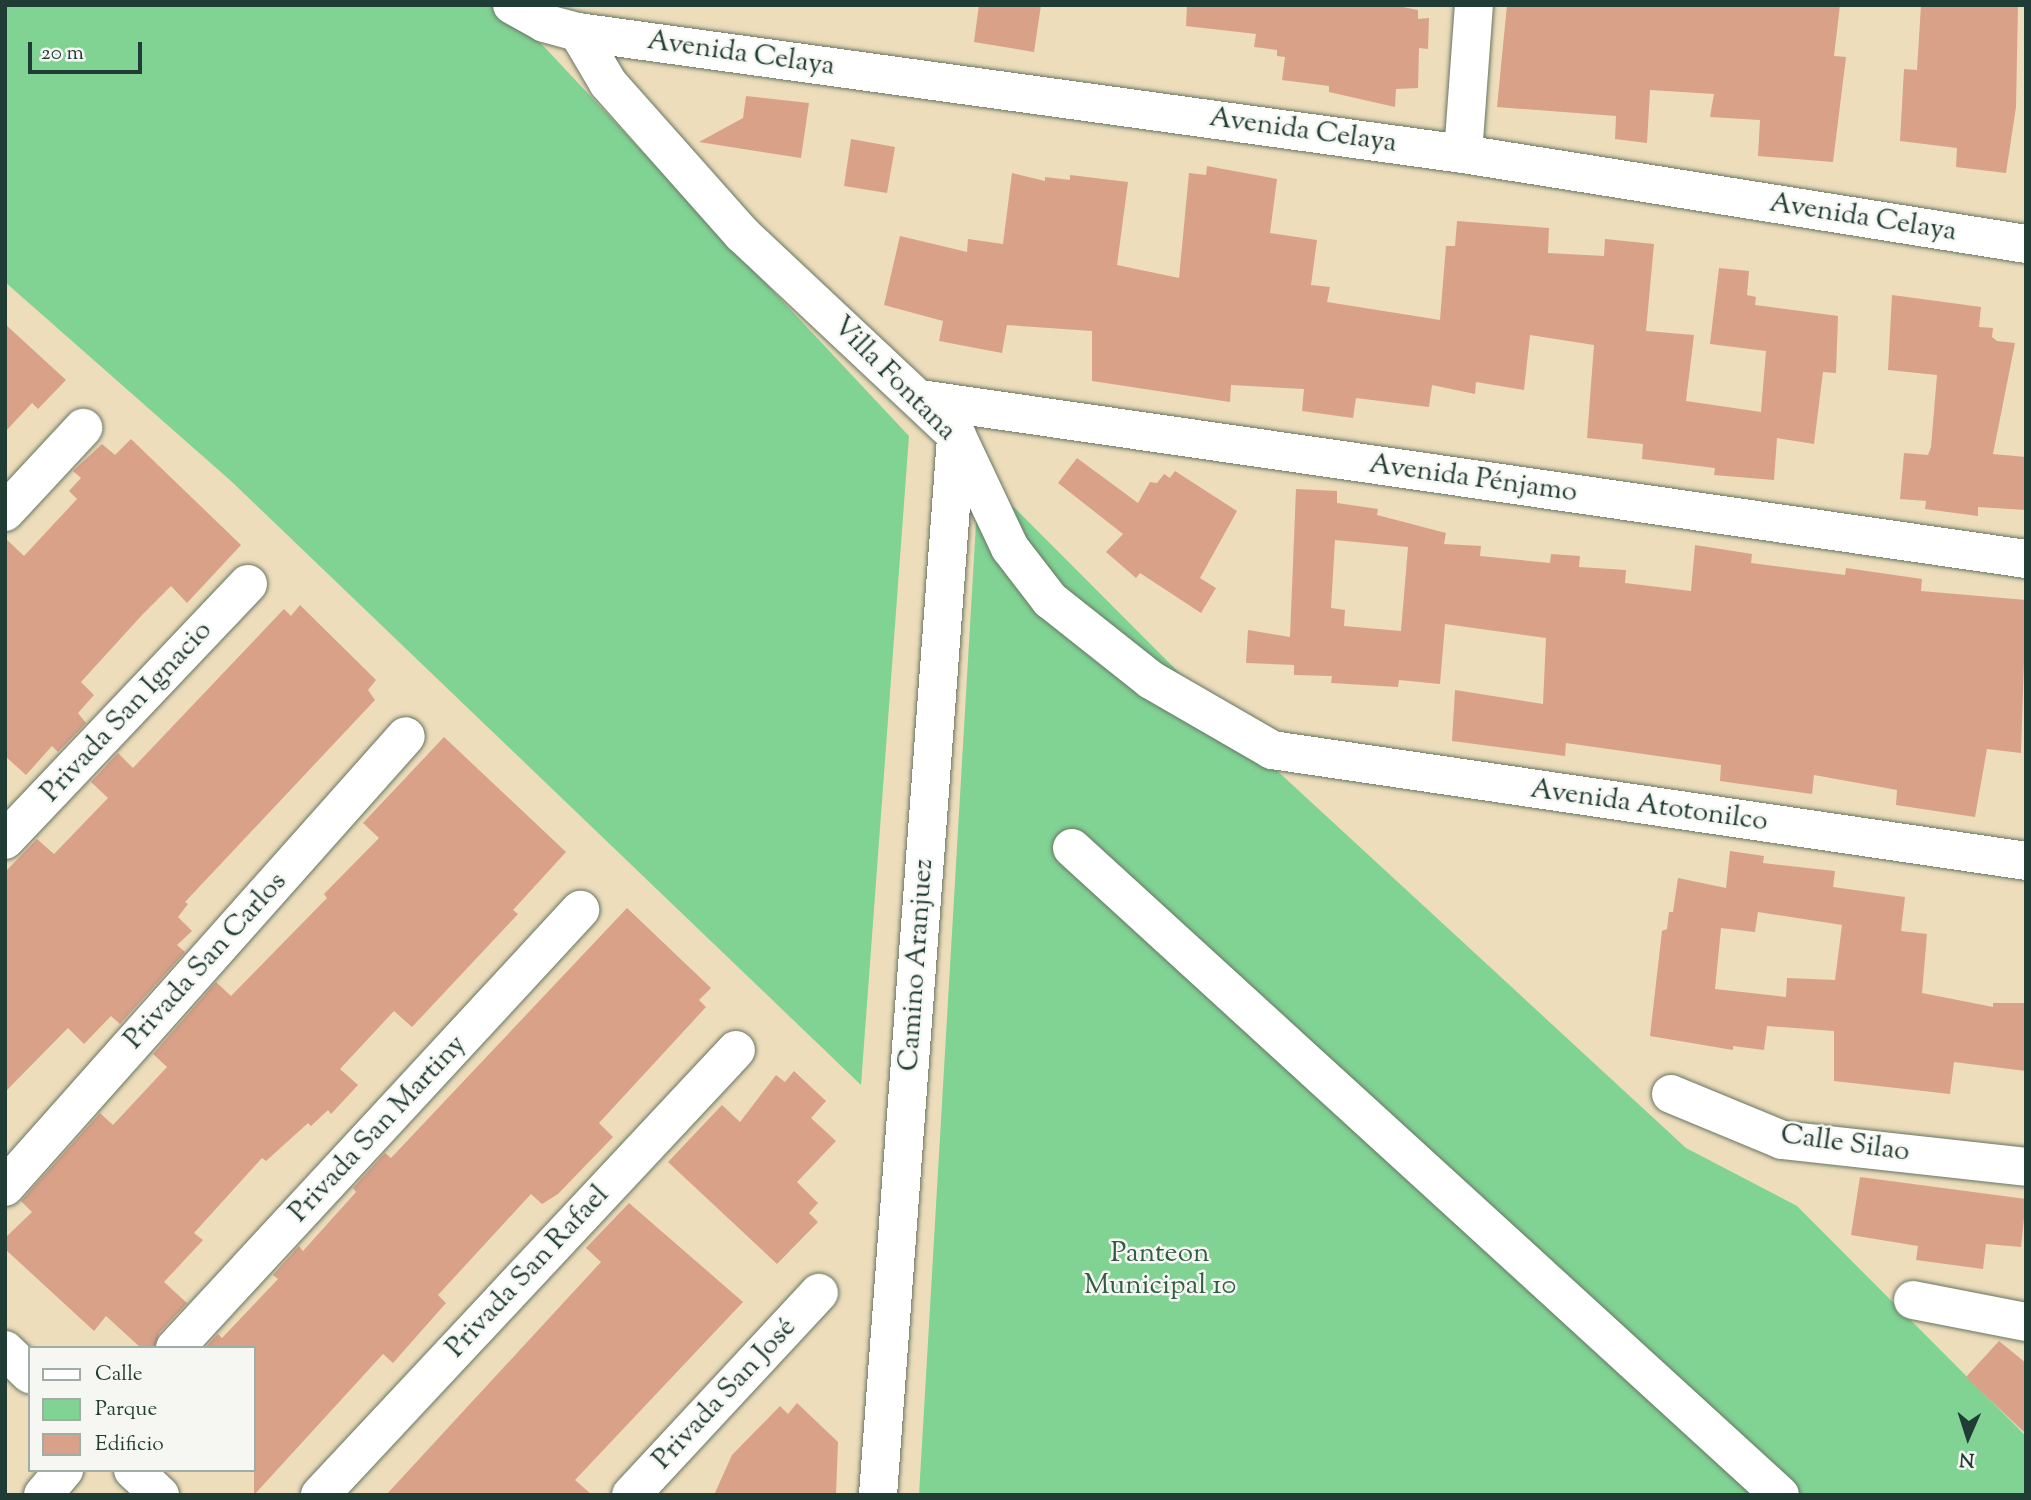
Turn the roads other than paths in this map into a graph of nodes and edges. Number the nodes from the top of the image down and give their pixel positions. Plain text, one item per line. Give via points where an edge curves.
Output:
1 (512, 5) edge
2 (1474, 5) edge
3 (578, 32) junction
4 (1463, 153) junction
5 (2026, 244) edge
6 (920, 399) junction
7 (83, 428) dead end
8 (957, 436) junction
9 (5, 512) edge
10 (2026, 559) edge
11 (248, 584) dead end
12 (406, 736) dead end
13 (1272, 750) joint
14 (5, 841) edge
15 (1072, 848) dead end
16 (2026, 861) edge
17 (580, 910) dead end
18 (736, 1050) dead end
19 (1671, 1094) dead end
20 (2026, 1167) edge
21 (5, 1187) edge
22 (819, 1293) dead end
23 (1913, 1300) dead end
24 (2026, 1322) edge
25 (178, 1346) edge
26 (5, 1350) edge
27 (28, 1372) edge
28 (62, 1472) edge
29 (135, 1472) edge
30 (43, 1495) edge
31 (160, 1495) edge
32 (320, 1495) edge
33 (631, 1495) edge
34 (878, 1495) edge
35 (1780, 1495) edge

1 - 3 street via 544,23
2 - 4 street
3 - 4 street, Avenida Celaya
3 - 6 street, Villa Fontana via 608,83 733,224
4 - 5 street, Avenida Celaya
6 - 8 street, Villa Fontana
6 - 10 street, Avenida Pénjamo
7 - 9 street
8 - 13 street, Villa Fontana via 1010,548 1050,600 1151,680
8 - 34 street, Camino Aranjuez
11 - 14 street, Privada San Ignacio
12 - 21 street, Privada San Carlos
13 - 16 street, Avenida Atotonilco
15 - 35 street
17 - 25 street, Privada San Martiny
18 - 32 street, Privada San Rafael
19 - 20 street, Calle Silao via 1783,1140
22 - 33 street, Privada San José
23 - 24 street
26 - 27 street
28 - 30 street
29 - 31 street

